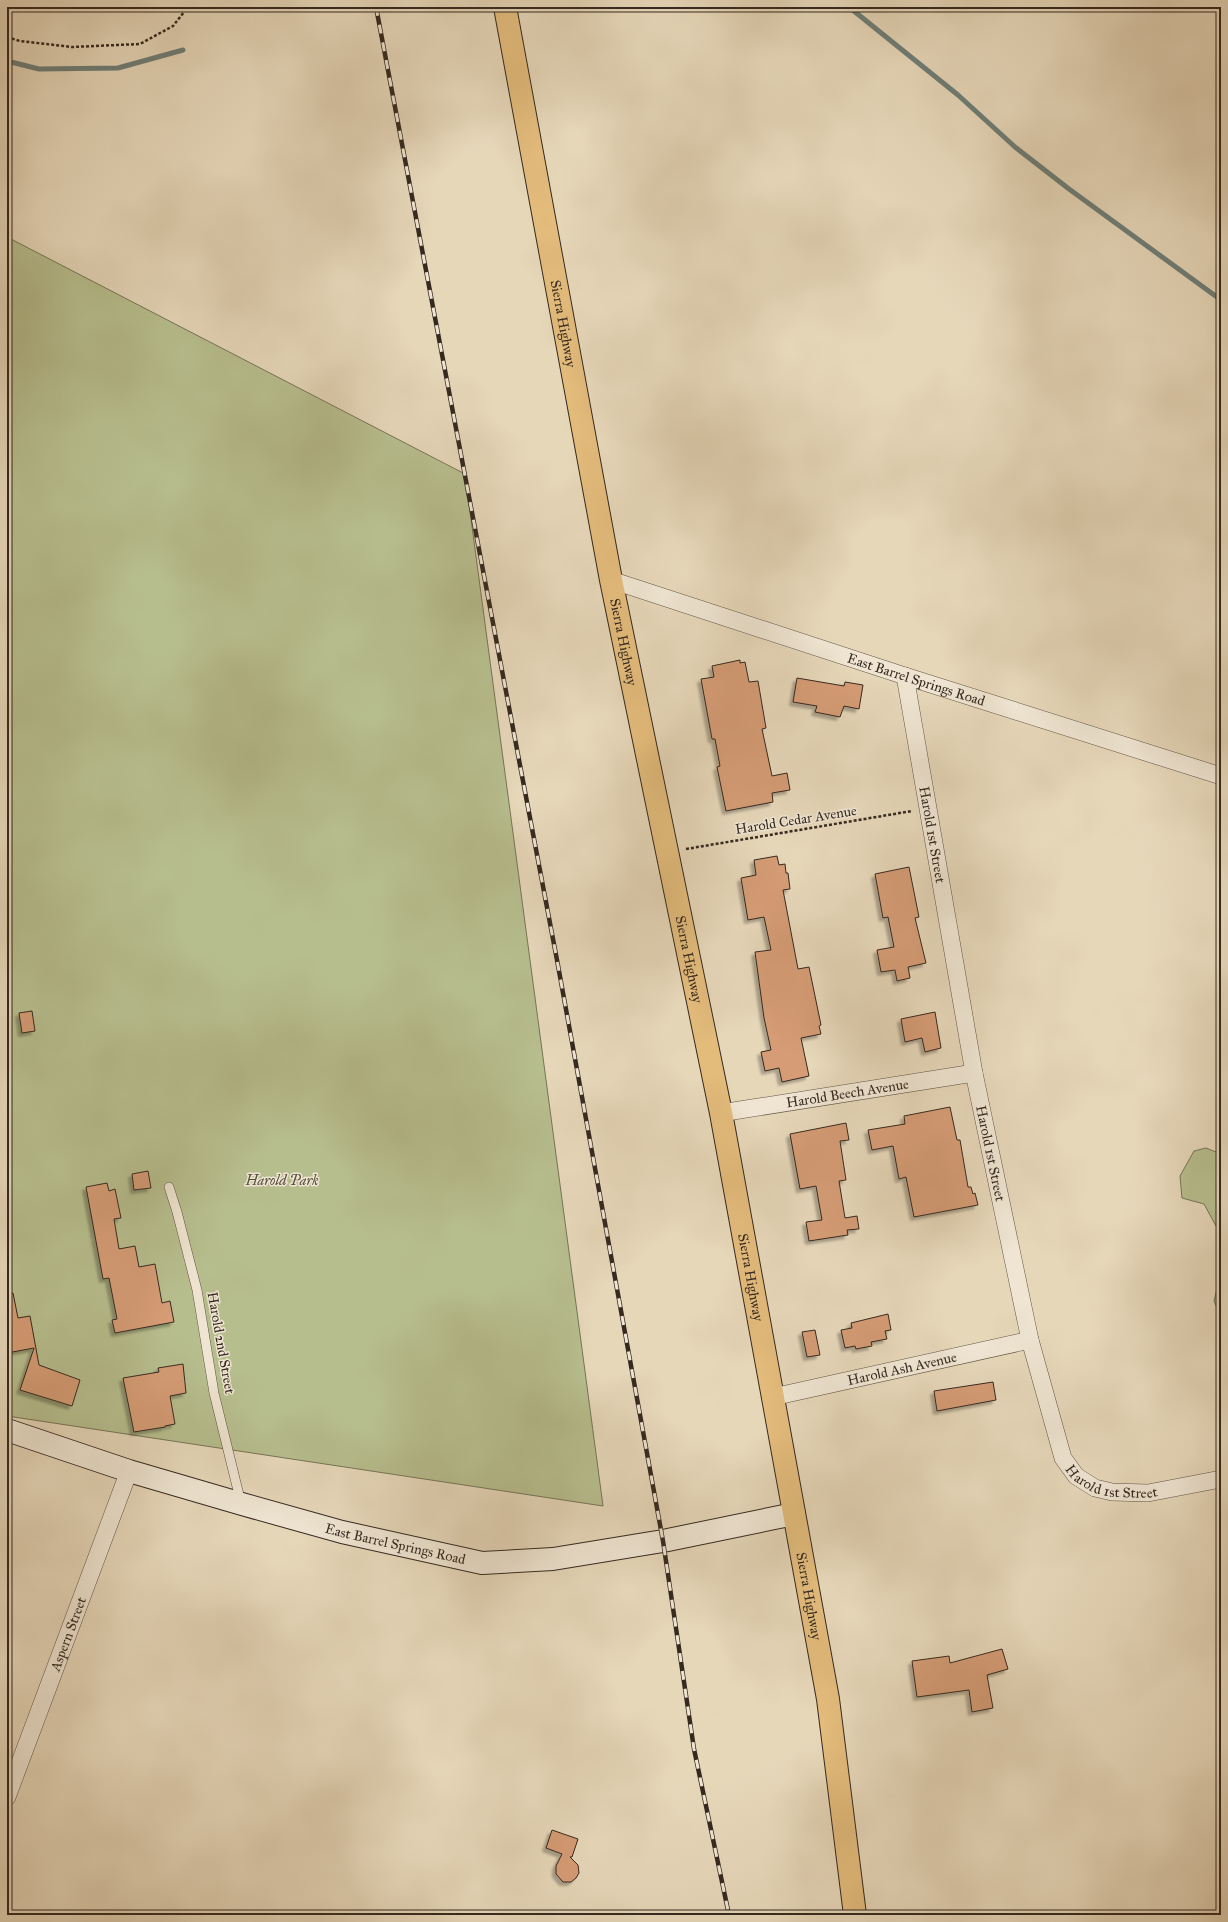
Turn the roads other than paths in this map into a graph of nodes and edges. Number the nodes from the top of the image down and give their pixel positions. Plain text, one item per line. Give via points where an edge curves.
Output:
1 (505, 7) edge
2 (611, 580) junction
3 (905, 676) junction
4 (1221, 776) edge
5 (974, 1073) junction
6 (721, 1113) junction
7 (169, 1187) dead end
8 (1030, 1340) junction
9 (773, 1397) junction
10 (7, 1430) edge
11 (129, 1471) junction
12 (1221, 1479) edge
13 (242, 1504) junction
14 (794, 1514) junction
15 (7, 1797) edge
16 (856, 1915) edge

1 - 2 highway, Sierra Highway
2 - 3 street, East Barrel Springs Road
2 - 6 highway, Sierra Highway
3 - 4 street, East Barrel Springs Road
3 - 5 street, Harold 1st Street
5 - 6 street, Harold Beech Avenue
5 - 8 street, Harold 1st Street
6 - 9 highway, Sierra Highway
7 - 13 lane, Harold 2nd Street via 198,1290 214,1393
8 - 9 street, Harold Ash Avenue
8 - 12 street, Harold 1st Street via 1063,1458 1076,1476 1095,1488 1112,1492 1148,1493
9 - 14 highway, Sierra Highway
10 - 11 street, East Barrel Springs Road
11 - 13 street, East Barrel Springs Road
11 - 15 street, Aspern Street
13 - 14 street, East Barrel Springs Road via 342,1532 482,1563 577,1555 663,1541
14 - 16 highway, Sierra Highway via 828,1699

